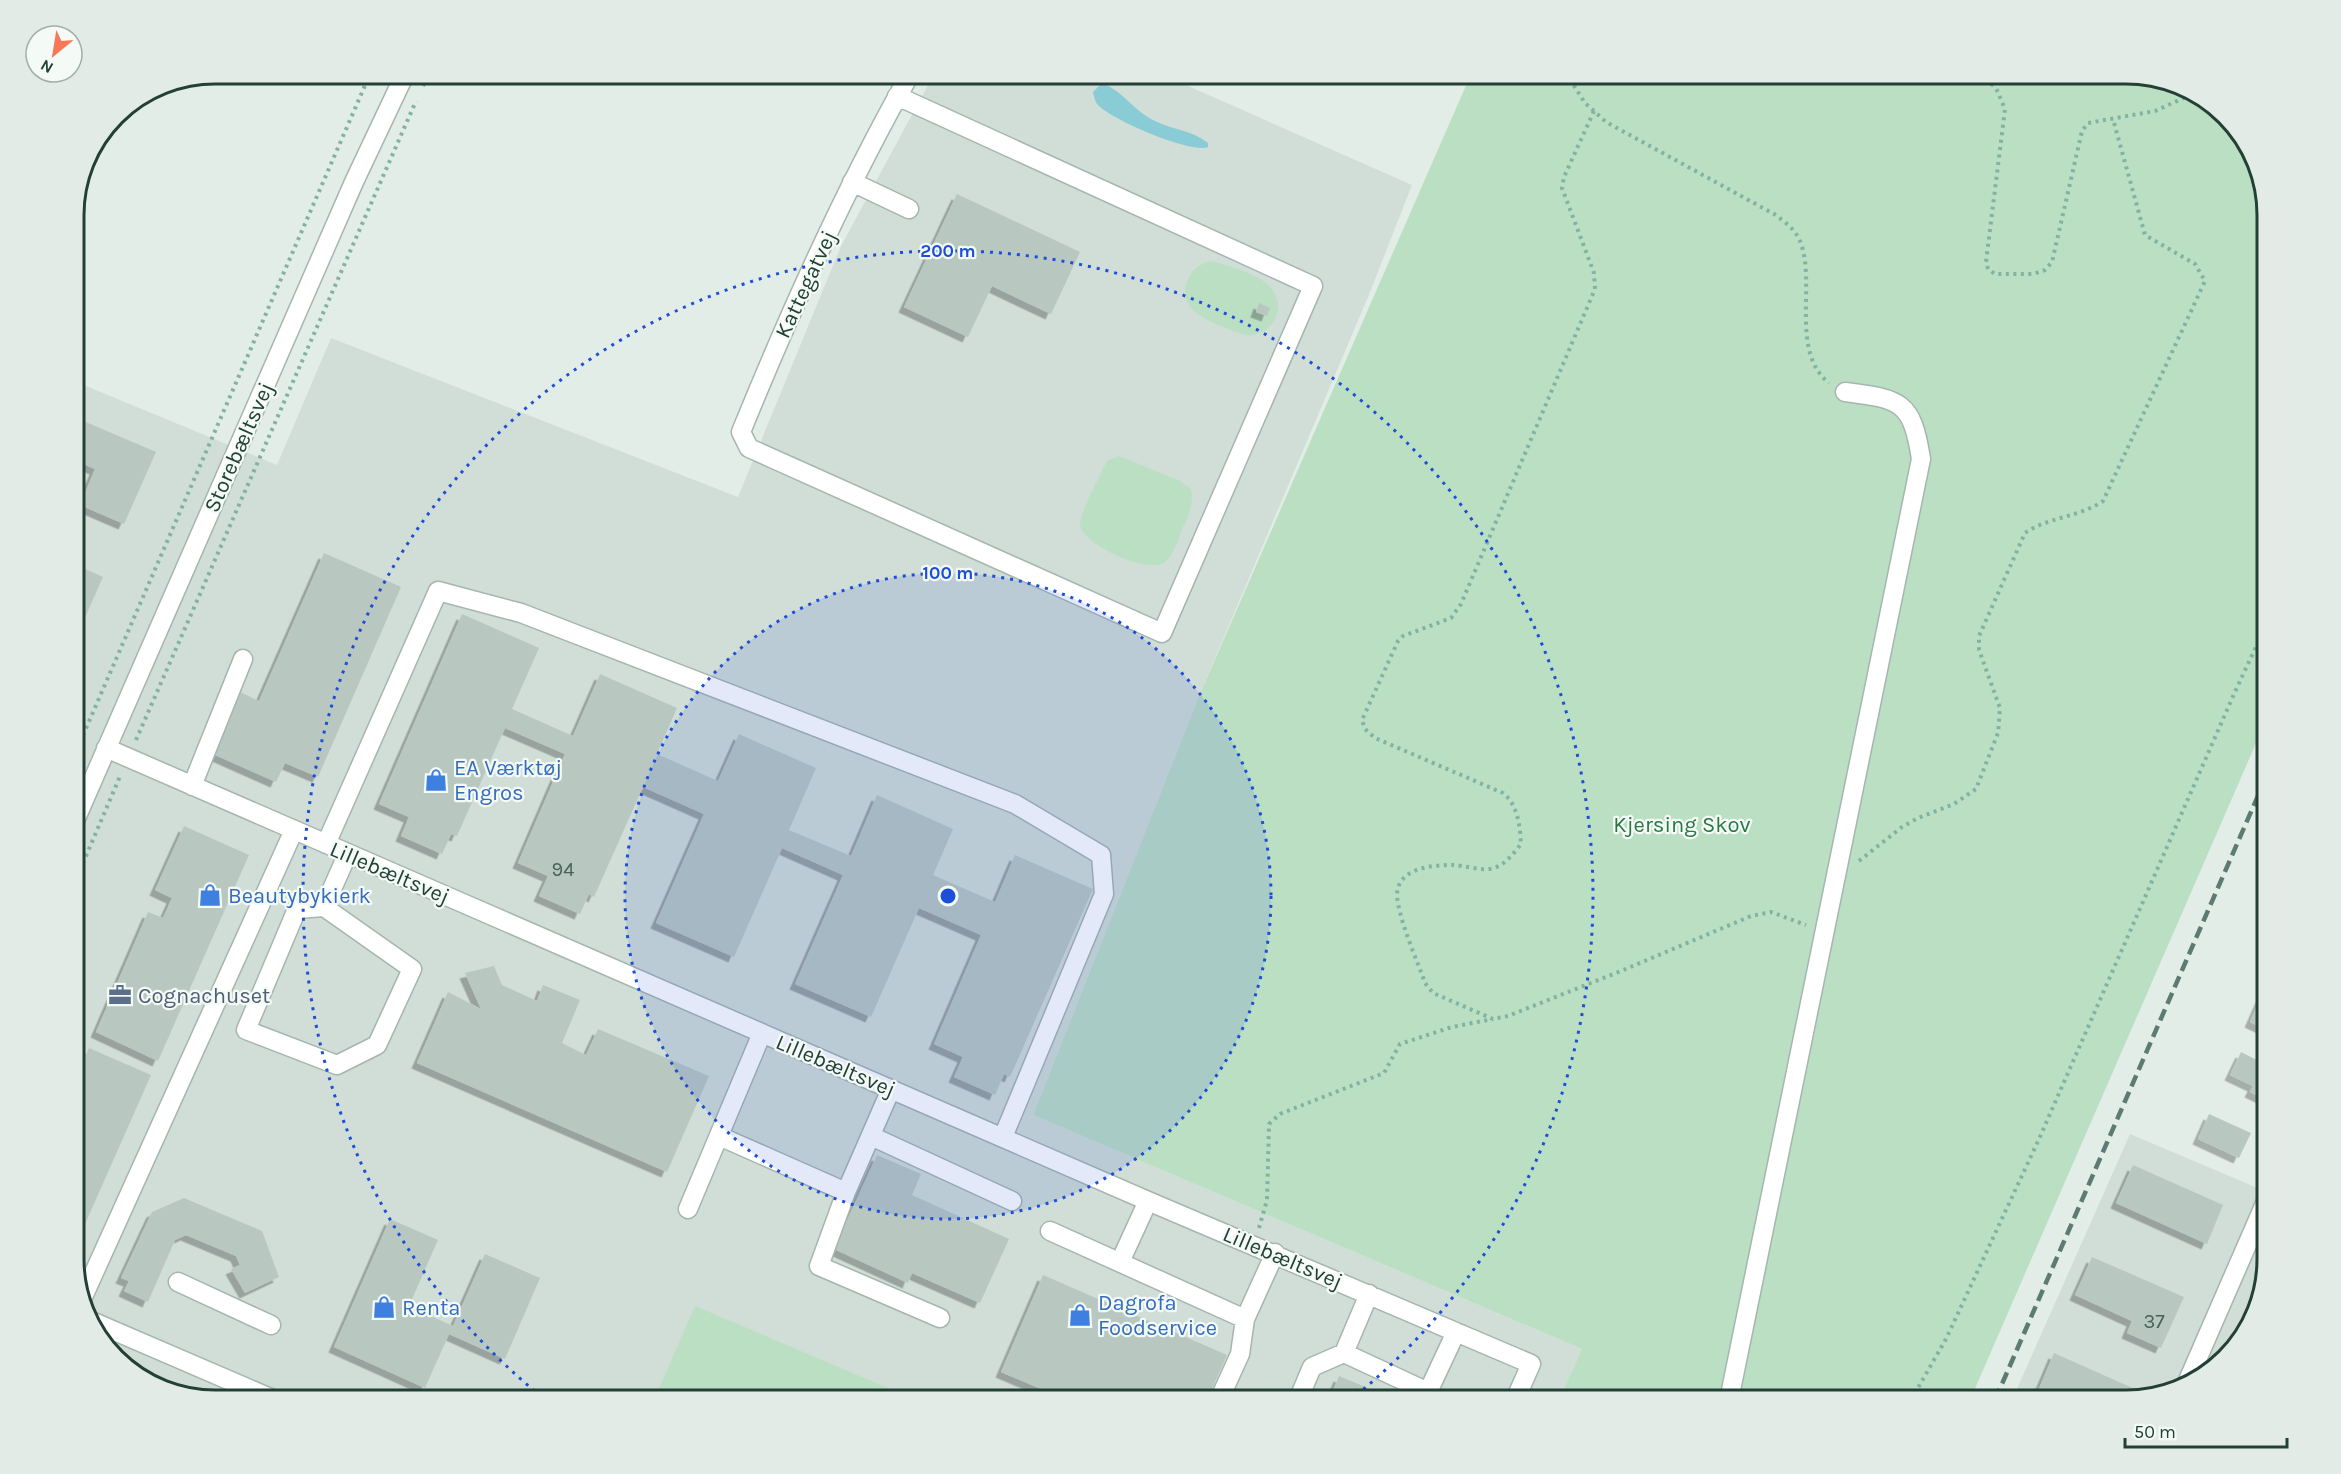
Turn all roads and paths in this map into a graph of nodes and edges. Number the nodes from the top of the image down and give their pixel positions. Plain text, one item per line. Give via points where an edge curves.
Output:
1 (366, 84) edge
2 (400, 84) edge
3 (426, 84) edge
4 (904, 84) edge
5 (1573, 84) edge
6 (1991, 84) edge
7 (897, 96) junction
8 (2184, 98) edge
9 (1594, 111) junction
10 (2114, 119) junction
11 (852, 182) junction
12 (909, 209) dead end
13 (1845, 392) joint
14 (2257, 645) edge
15 (243, 659) dead end
16 (84, 733) edge
17 (106, 748) junction
18 (128, 758) junction
19 (192, 786) junction
20 (84, 800) edge
21 (294, 830) junction
22 (326, 844) junction
23 (348, 854) junction
24 (84, 861) edge
25 (1835, 880) junction
26 (324, 907) junction
27 (1824, 933) junction
28 (1493, 1019) junction
29 (762, 1033) junction
30 (891, 1089) junction
31 (719, 1136) junction
32 (870, 1136) junction
33 (1003, 1137) junction
34 (846, 1192) junction
35 (1011, 1201) dead end
36 (1148, 1201) junction
37 (688, 1209) dead end
38 (2257, 1224) edge
39 (1050, 1231) dead end
40 (1254, 1245) junction
41 (1275, 1253) junction
42 (1120, 1262) junction
43 (178, 1282) dead end
44 (87, 1286) edge
45 (1369, 1294) junction
46 (940, 1318) dead end
47 (1245, 1319) junction
48 (271, 1325) dead end
49 (102, 1326) edge
50 (1455, 1332) junction
51 (1344, 1353) junction
52 (2191, 1373) edge
53 (249, 1390) edge
54 (1224, 1390) edge
55 (1303, 1390) edge
56 (1424, 1390) edge
57 (1429, 1390) edge
58 (1520, 1390) edge
59 (1731, 1390) edge
60 (1917, 1390) edge

1 - 16 path
2 - 17 street, Storebæltsvej
3 - 18 path
4 - 7 street, Kattegatvej
5 - 9 path
6 - 10 path via 2005,109 1986,262 1995,274 2033,274 2045,270 2052,262 2082,131 2088,123
7 - 11 street, Kattegatvej
7 - 11 street, Kattegatvej via 1313,286 1162,633 749,448 741,432
8 - 10 path via 2155,111
9 - 13 path via 1606,122 1791,227 1800,239 1805,259 1810,354 1823,379
9 - 28 path via 1562,188 1594,273 1595,289 1461,604 1451,618 1398,641 1362,720 1375,738 1510,798 1521,844 1506,862 1491,869 1422,867 1403,877 1397,887 1397,902 1425,982 1433,993
10 - 25 path via 2145,235 2195,264 2205,281 2103,501 2025,533 1979,636 1978,650 2000,708 2000,718 1976,789 1954,804 1902,827
11 - 12 street
13 - 25 street via 1898,404 1916,429 1921,459
14 - 60 path via 2039,1139 1946,1339
15 - 19 street
17 - 18 street, Lillebæltsvej
17 - 20 street, Storebæltsvej
18 - 19 street, Lillebæltsvej
18 - 24 path
19 - 21 street, Lillebæltsvej
21 - 22 street, Lillebæltsvej
21 - 44 street
22 - 23 street, Lillebæltsvej
22 - 33 street via 438,591 521,614 1015,804 1101,855 1104,894
23 - 26 street
23 - 29 street, Lillebæltsvej
25 - 27 street
26 - 26 street via 297,909 246,1030 338,1065 377,1045 412,969
27 - 28 path via 1771,912 1750,916 1621,971
27 - 59 street
28 - 40 path via 1400,1044 1384,1073 1280,1114 1269,1124 1267,1200
29 - 30 street, Lillebæltsvej
29 - 31 street
30 - 32 street
30 - 33 street, Lillebæltsvej
31 - 34 street
31 - 37 street
32 - 34 street
32 - 35 street
33 - 36 street, Lillebæltsvej
34 - 46 street via 819,1266
36 - 40 street, Lillebæltsvej
36 - 42 street
38 - 52 street
39 - 42 street
40 - 41 street, Lillebæltsvej
41 - 45 street, Lillebæltsvej
41 - 47 street
42 - 47 street
43 - 48 street
45 - 50 street, Lillebæltsvej
45 - 51 street
47 - 54 street via 1240,1354
49 - 53 street
50 - 57 street
50 - 58 street, Lillebæltsvej via 1531,1364
51 - 55 street via 1312,1368
51 - 56 street

